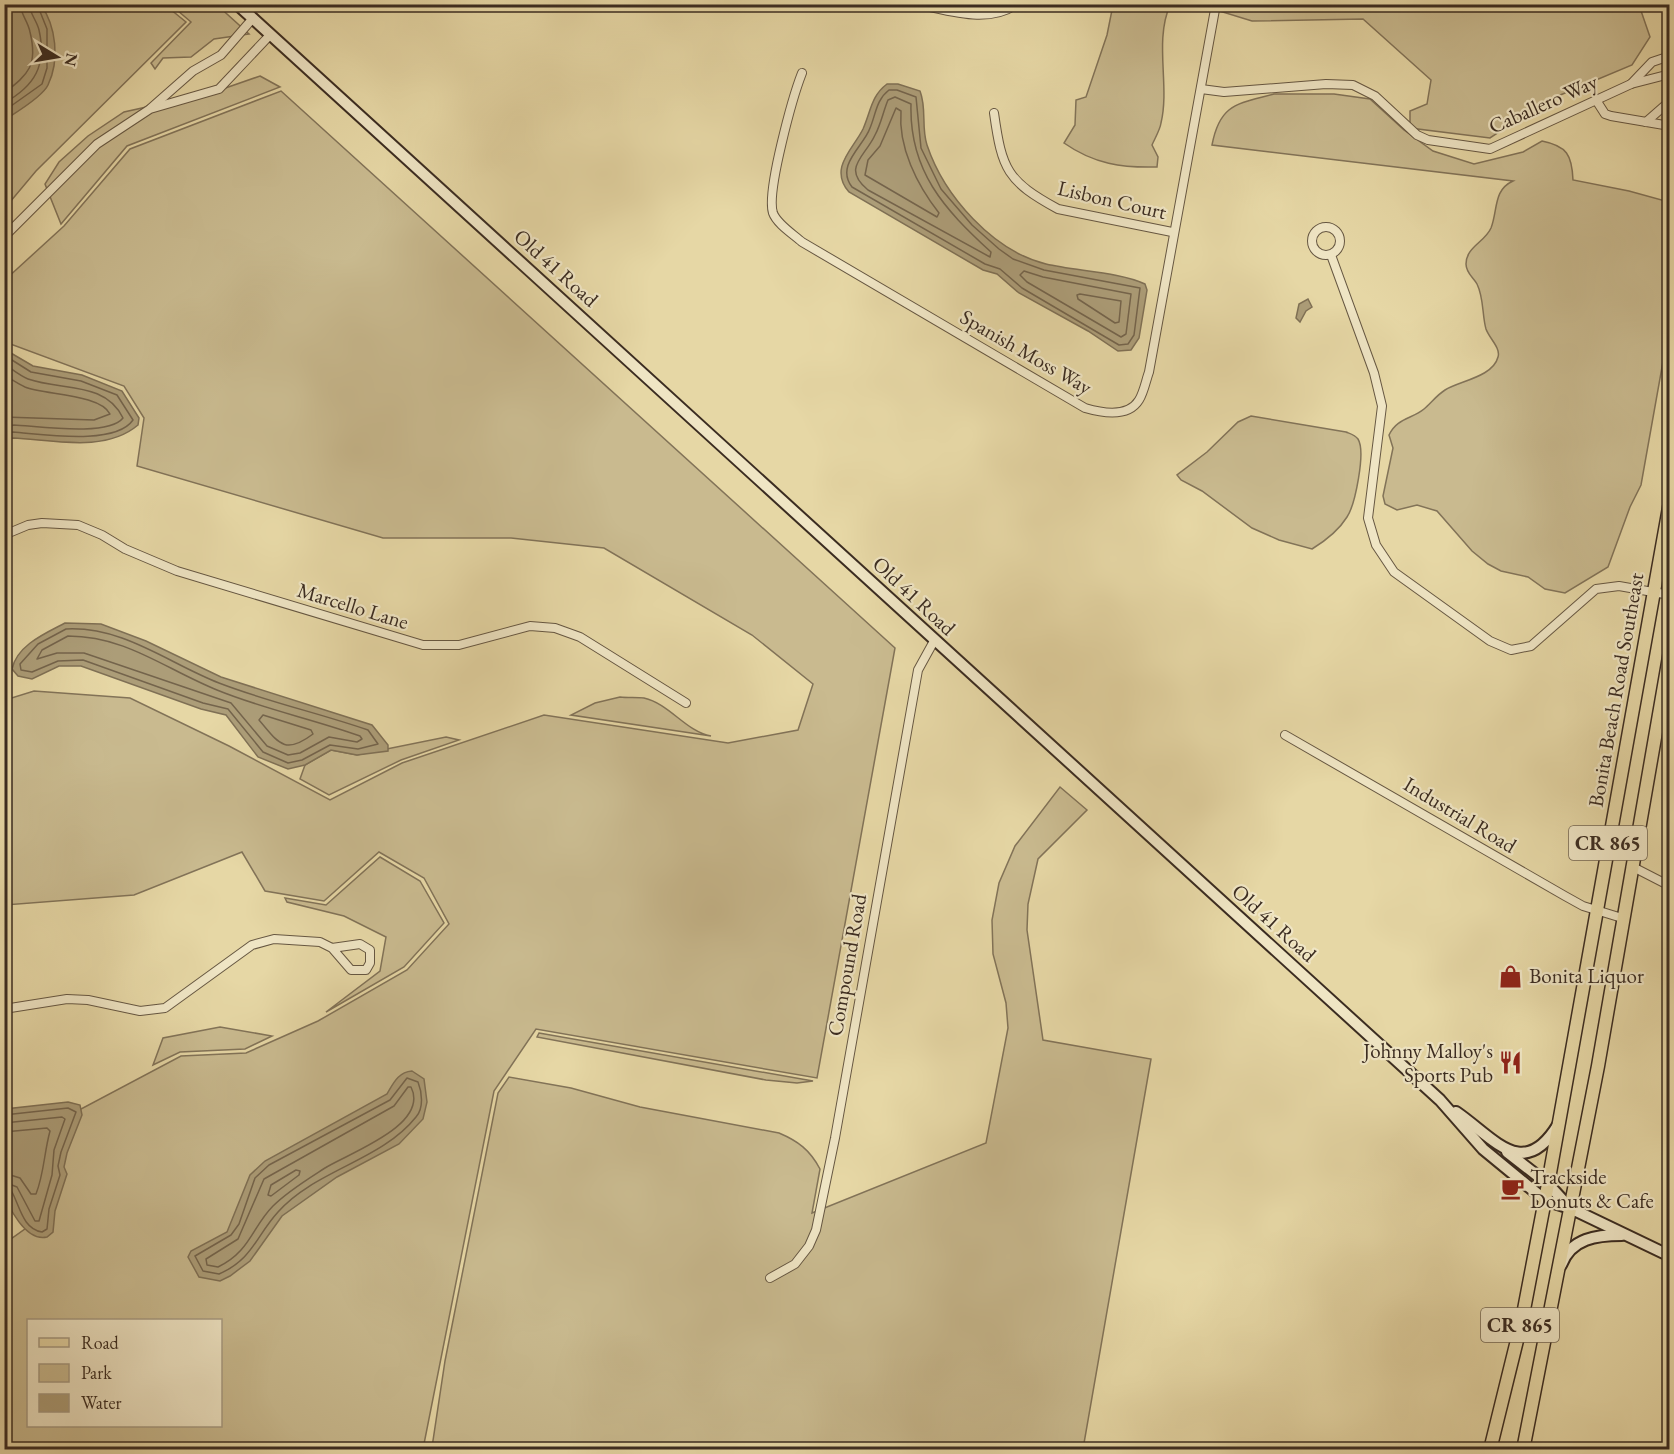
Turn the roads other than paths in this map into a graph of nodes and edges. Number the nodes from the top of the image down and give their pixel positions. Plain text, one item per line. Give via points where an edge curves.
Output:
1 (237, 4) edge
2 (915, 4) edge
3 (1017, 4) edge
4 (1216, 4) edge
5 (253, 18) junction
6 (270, 35) junction
7 (1670, 56) edge
8 (802, 73) dead end
9 (1670, 74) edge
10 (1631, 84) junction
11 (1201, 89) junction
12 (1596, 100) junction
13 (1670, 101) edge
14 (150, 109) junction
15 (994, 113) dead end
16 (1646, 122) junction
17 (1670, 126) edge
18 (1172, 232) junction
19 (4, 237) edge
20 (1331, 255) dead end
21 (1670, 502) edge
22 (4, 535) edge
23 (1653, 593) junction
24 (1670, 595) edge
25 (934, 641) junction
26 (1670, 651) edge
27 (686, 703) dead end
28 (1285, 735) dead end
29 (1631, 867) junction
30 (1670, 886) edge
31 (1596, 910) junction
32 (1622, 918) junction
33 (332, 948) junction
34 (4, 1009) edge
35 (1440, 1100) junction
36 (1558, 1125) junction
37 (1506, 1152) junction
38 (1548, 1184) junction
39 (1545, 1200) junction
40 (1570, 1208) junction
41 (1627, 1236) junction
42 (1670, 1256) edge
43 (770, 1278) dead end
44 (1555, 1283) junction
45 (1490, 1449) edge
46 (1523, 1449) edge

1 - 5 street, Old 41 Road
2 - 3 street via 980,15 999,13
4 - 11 street, Spanish Moss Way
5 - 6 street, Old 41 Road
5 - 14 street via 221,54 193,71
6 - 14 street via 219,88
6 - 25 street, Old 41 Road
7 - 10 street, Caballero Way via 1652,62
8 - 18 street, Spanish Moss Way via 791,102 773,194 773,213 784,227 802,242 1085,408 1123,412 1139,401 1149,372
9 - 10 street, Caballero Way
10 - 12 street, Caballero Way
11 - 12 street, Caballero Way via 1224,92 1353,85 1375,96 1417,135 1490,148
11 - 18 street, Spanish Moss Way
12 - 16 street via 1605,114
13 - 16 street
14 - 19 street via 97,144
15 - 18 street, Lisbon Court via 1006,170 1046,204
16 - 17 street
20 - 23 street via 1382,406 1368,518 1376,545 1394,572 1490,641 1511,650 1531,646 1596,589 1619,586
21 - 23 main road, Bonita Beach Road Southeast / CR 865
22 - 27 street, Marcello Lane via 42,523 78,525 177,571 423,645 459,645 530,626 555,628 580,636
23 - 24 street
23 - 31 main road, Bonita Beach Road Southeast / CR 865
25 - 35 street, Old 41 Road
25 - 43 street, Compound Road via 918,670 816,1230 795,1264
26 - 29 main road, CR 865
28 - 31 street, Industrial Road via 1550,888
29 - 30 street
29 - 32 main road, CR 865
31 - 32 street, Industrial Road
31 - 36 main road, Bonita Beach Road Southeast / CR 865
32 - 40 main road, CR 865
33 - 33 street via 351,970 366,970 370,963 370,950 360,944
33 - 34 street via 302,940 274,939 252,945 165,1008 140,1011 67,999
35 - 37 street, Old 41 Road
35 - 39 street, Old 41 Road via 1483,1149
36 - 37 street via 1543,1147 1534,1152
36 - 38 main road, Bonita Beach Road Southeast / CR 865
37 - 38 street, Old 41 Road
38 - 39 main road, Bonita Beach Road Southeast / CR 865
38 - 40 street, Old 41 Road
39 - 40 street, Old 41 Road
39 - 45 main road, Bonita Beach Road Southeast / CR 865 via 1522,1320
40 - 41 street, Old 41 Road
40 - 44 main road, CR 865
41 - 42 street, Old 41 Road
41 - 44 street via 1604,1235 1577,1244 1564,1259
44 - 46 main road, CR 865

